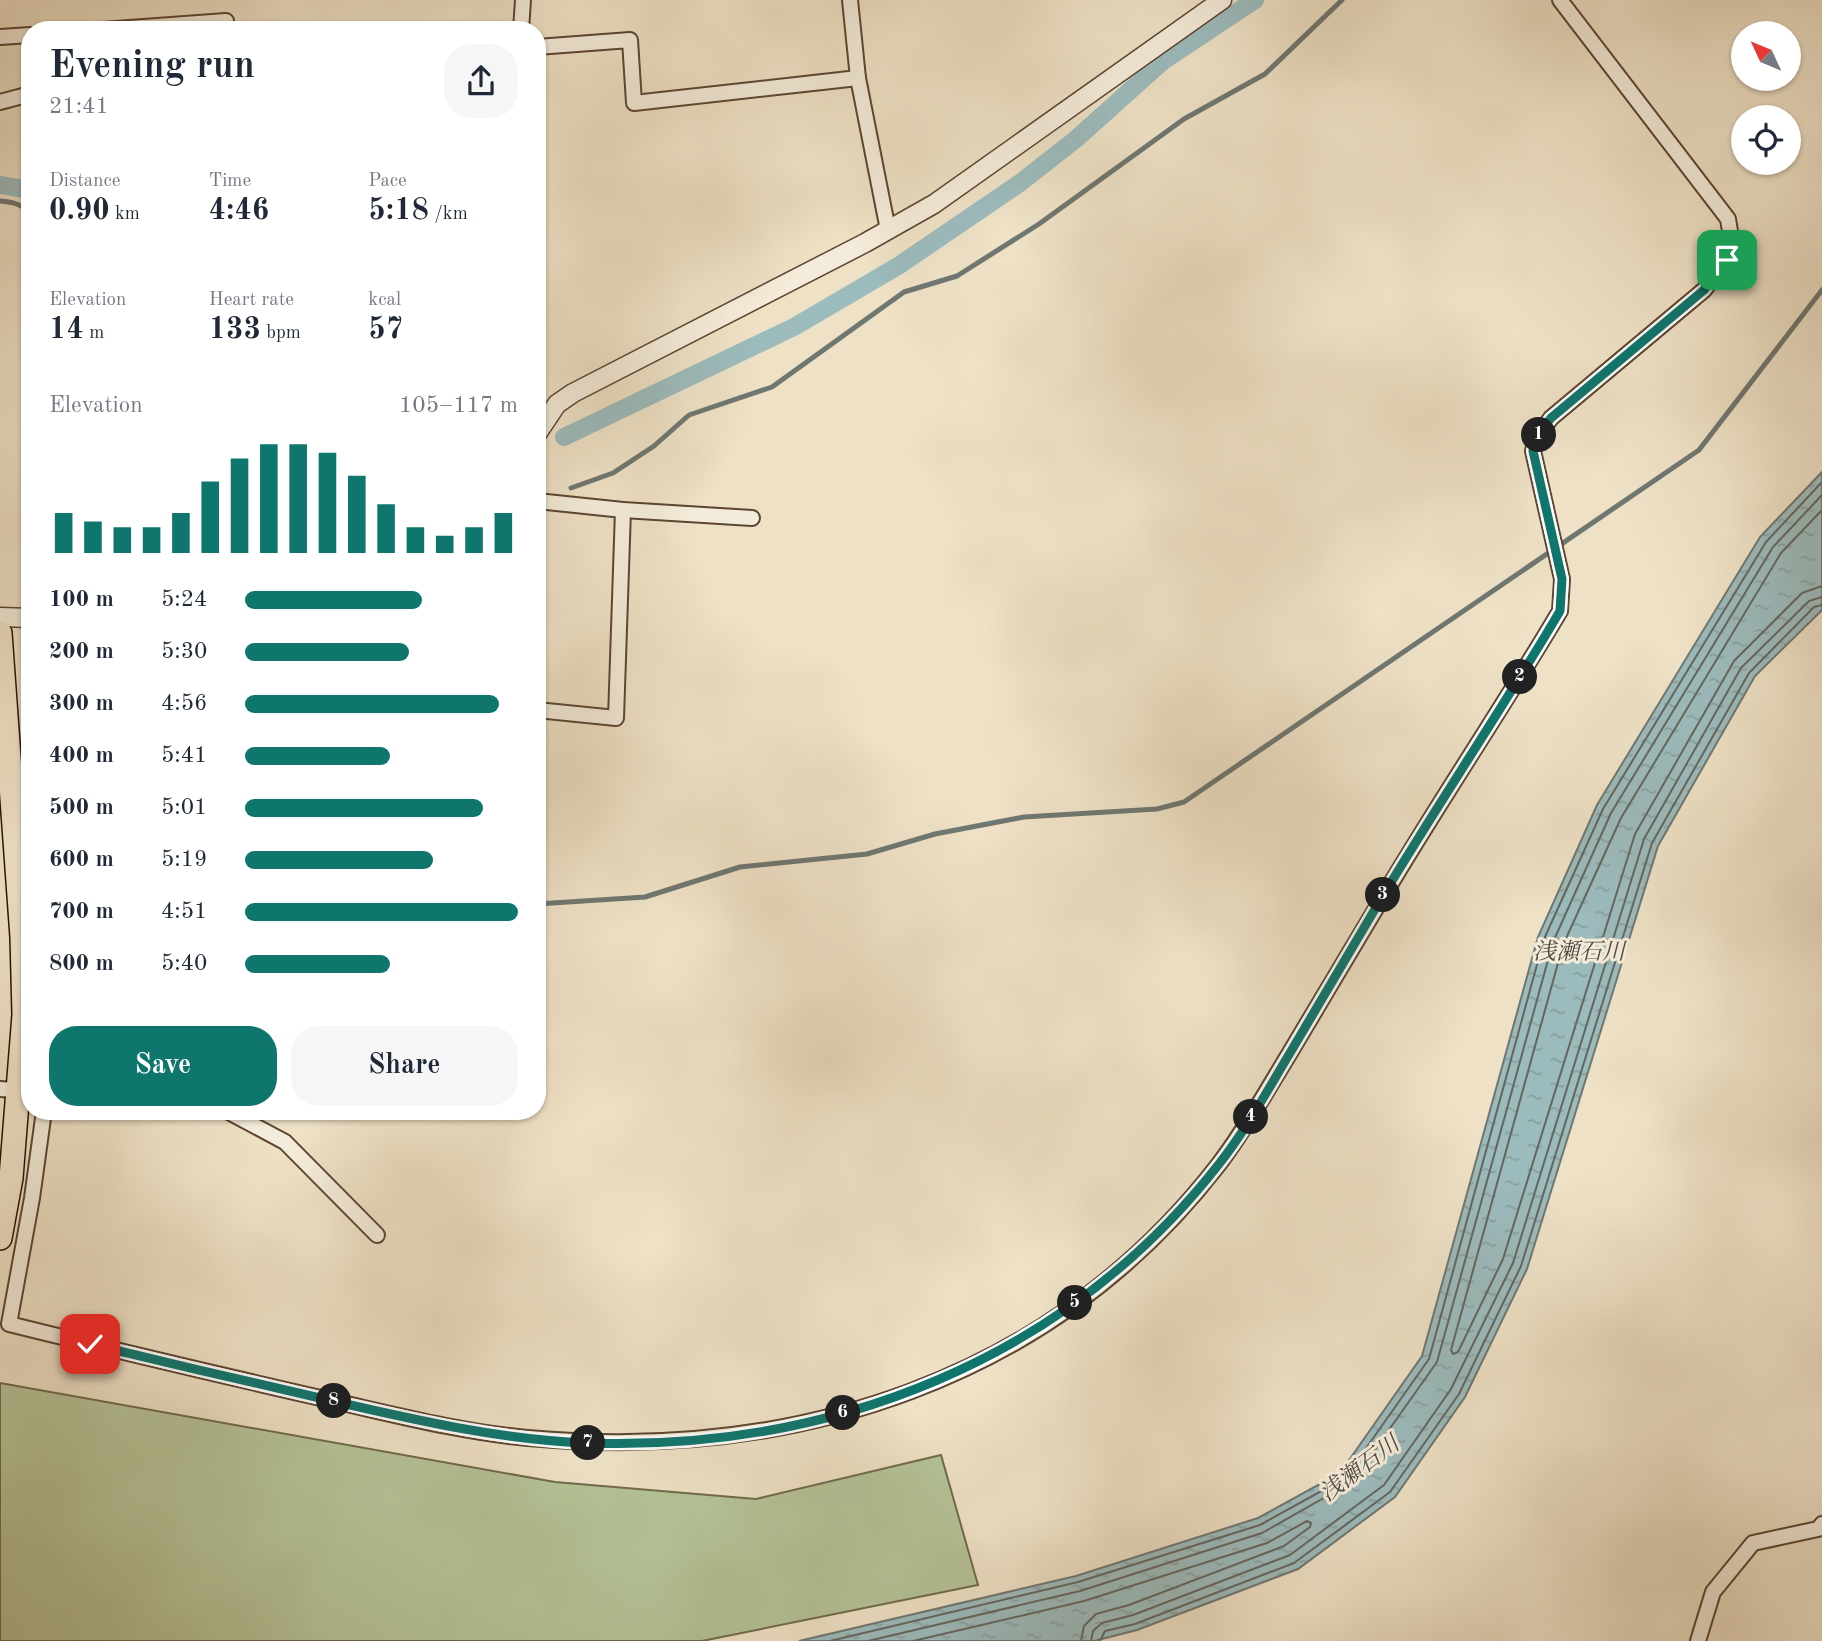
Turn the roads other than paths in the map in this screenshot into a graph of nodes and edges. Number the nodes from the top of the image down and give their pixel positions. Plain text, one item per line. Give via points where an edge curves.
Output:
1 (523, 0) edge
2 (850, 0) edge
3 (1222, 0) edge
4 (1560, 0) edge
5 (521, 21) edge
6 (21, 36) edge
7 (0, 37) edge
8 (546, 46) edge
9 (858, 78) junction
10 (21, 96) edge
11 (0, 102) edge
12 (888, 230) junction
13 (546, 418) edge
14 (546, 502) edge
15 (623, 510) junction
16 (752, 518) dead end
17 (0, 617) edge
18 (21, 618) edge
19 (0, 633) edge
20 (546, 711) edge
21 (21, 923) edge
22 (21, 1047) edge
23 (17, 1090) edge
24 (43, 1120) edge
25 (244, 1120) edge
26 (377, 1235) dead end
27 (0, 1238) edge
28 (1822, 1524) edge
29 (1698, 1641) edge

1 - 5 street
2 - 9 street
3 - 12 street via 934,204
4 - 24 street via 1728,219 1732,243 1727,260 1704,290 1551,418 1535,439 1533,451 1562,579 1560,611 1221,1161 1160,1231 1087,1294 960,1371 910,1392 780,1430 720,1439 589,1443 475,1431 9,1324
6 - 7 street
8 - 9 street via 629,40 634,103
9 - 12 street
10 - 11 street
12 - 13 street via 592,382 557,404
14 - 15 street
15 - 16 street
15 - 20 street via 616,718
17 - 18 street
19 - 21 highway
22 - 23 highway
23 - 27 highway via 12,1178
25 - 26 street via 285,1142
28 - 29 street via 1818,1529 1753,1543 1713,1592

